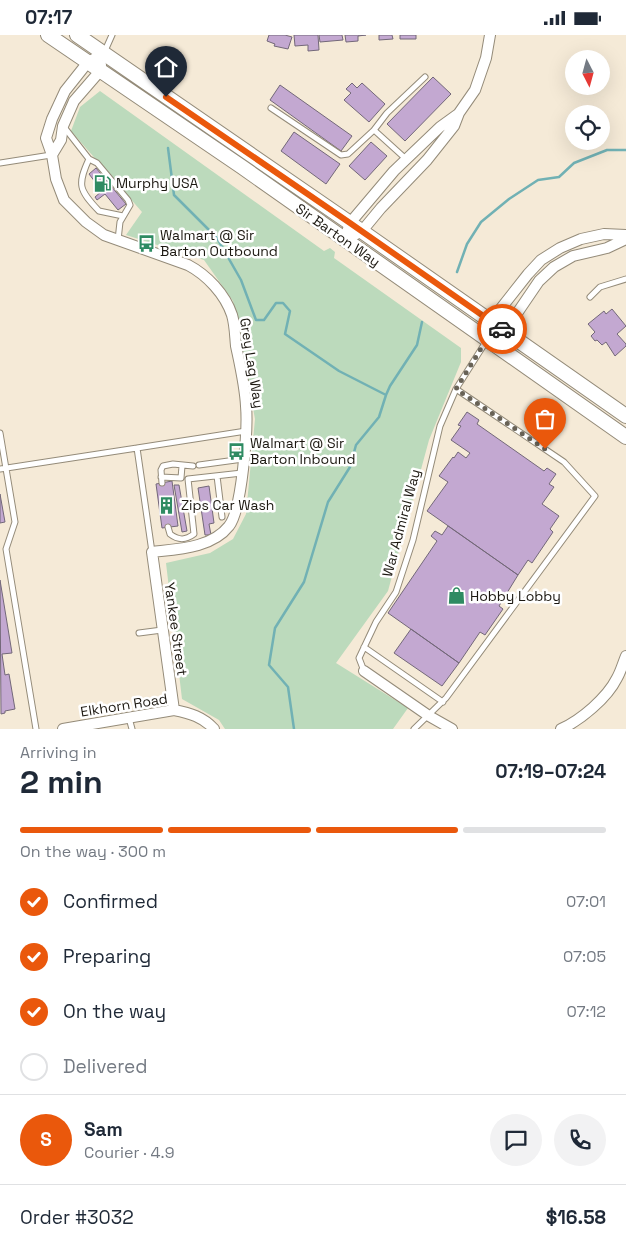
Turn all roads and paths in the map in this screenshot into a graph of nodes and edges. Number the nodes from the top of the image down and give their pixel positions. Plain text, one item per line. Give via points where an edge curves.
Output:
1 (48, 35) edge
2 (77, 35) edge
3 (112, 35) edge
4 (490, 35) edge
5 (104, 53) junction
6 (88, 62) junction
7 (100, 71) junction
8 (425, 77) dead end
9 (271, 108) dead end
10 (459, 113) junction
11 (64, 126) junction
12 (374, 130) junction
13 (52, 155) junction
14 (89, 159) junction
15 (406, 159) junction
16 (0, 163) edge
17 (418, 170) junction
18 (123, 216) junction
19 (356, 227) junction
20 (626, 235) edge
21 (626, 239) edge
22 (118, 241) junction
23 (344, 241) junction
24 (626, 279) edge
25 (590, 297) dead end
26 (491, 321) junction
27 (505, 331) junction
28 (487, 339) junction
29 (456, 389) junction
30 (626, 416) edge
31 (246, 431) junction
32 (0, 433) edge
33 (626, 437) edge
34 (137, 448) junction
35 (243, 459) junction
36 (182, 465) junction
37 (199, 465) dead end
38 (193, 466) dead end
39 (3, 469) edge
40 (242, 473) junction
41 (217, 476) junction
42 (181, 478) junction
43 (188, 479) junction
44 (222, 517) dead end
45 (168, 527) dead end
46 (152, 552) junction
47 (162, 629) junction
48 (139, 633) dead end
49 (364, 647) junction
50 (626, 656) edge
51 (364, 671) joint
52 (621, 680) edge
53 (443, 701) junction
54 (174, 710) junction
55 (429, 716) junction
56 (129, 718) junction
57 (90, 727) edge
58 (36, 729) edge
59 (63, 729) edge
60 (132, 729) edge
61 (214, 729) edge
62 (414, 729) edge
63 (452, 729) edge
64 (562, 729) edge

1 - 6 main road, Sir Barton Way
2 - 5 main road, Sir Barton Way
3 - 5 lane
4 - 10 street via 475,90
5 - 6 street, Grey Lag Way
5 - 7 street
5 - 19 main road, Sir Barton Way
6 - 7 main road, Sir Barton Way
6 - 13 street, Grey Lag Way via 66,91 52,119 46,139
7 - 11 street via 74,101
7 - 23 main road, Sir Barton Way
8 - 12 lane
9 - 12 lane via 341,155 348,154
10 - 15 street
10 - 17 street via 454,126
11 - 13 street via 61,140
11 - 14 lane
12 - 15 lane
13 - 16 lane
13 - 22 street, Grey Lag Way via 64,200 86,222
14 - 18 lane via 97,163 128,200 130,205
14 - 18 lane via 80,181 82,190 99,211
15 - 17 street
15 - 19 street via 388,178
17 - 19 street via 381,208
18 - 22 lane
19 - 23 street
19 - 26 main road, Sir Barton Way
20 - 26 street via 604,234 582,239 541,260
21 - 27 street via 554,267 539,281
22 - 31 street, Grey Lag Way via 188,265 201,272 220,293 232,315 246,405
23 - 28 main road, Sir Barton Way
24 - 25 lane via 600,287
26 - 27 main road, Sir Barton Way
26 - 28 street
27 - 28 street
27 - 30 main road, Sir Barton Way
28 - 29 lane, War Admiral Way
28 - 33 main road, Sir Barton Way
29 - 49 lane, War Admiral Way via 440,426 413,540 396,592
29 - 53 lane via 564,462 595,495
31 - 34 lane
31 - 35 street, Grey Lag Way
32 - 39 lane
34 - 39 lane
34 - 46 lane
35 - 37 lane
35 - 40 street, Grey Lag Way
36 - 38 lane
36 - 42 lane
36 - 42 lane via 163,466 161,470 161,480
39 - 58 lane via 15,522 6,549
40 - 41 lane
40 - 46 street, Grey Lag Way via 237,507 230,526 210,541 196,546
41 - 43 lane
41 - 44 lane
42 - 43 lane
43 - 45 lane via 194,534 180,539 170,534
46 - 47 street, Yankee Street
47 - 48 lane
47 - 54 street, Yankee Street
49 - 51 lane, War Admiral Way via 358,658
49 - 53 lane
50 - 52 street
51 - 55 street, War Admiral Way
52 - 64 street via 581,718
53 - 55 lane
54 - 56 street, Elkhorn Road
54 - 61 street, Elkhorn Road via 207,721
55 - 62 lane
55 - 63 street, War Admiral Way
56 - 57 street, Elkhorn Road
56 - 60 lane
57 - 59 street, Elkhorn Road

